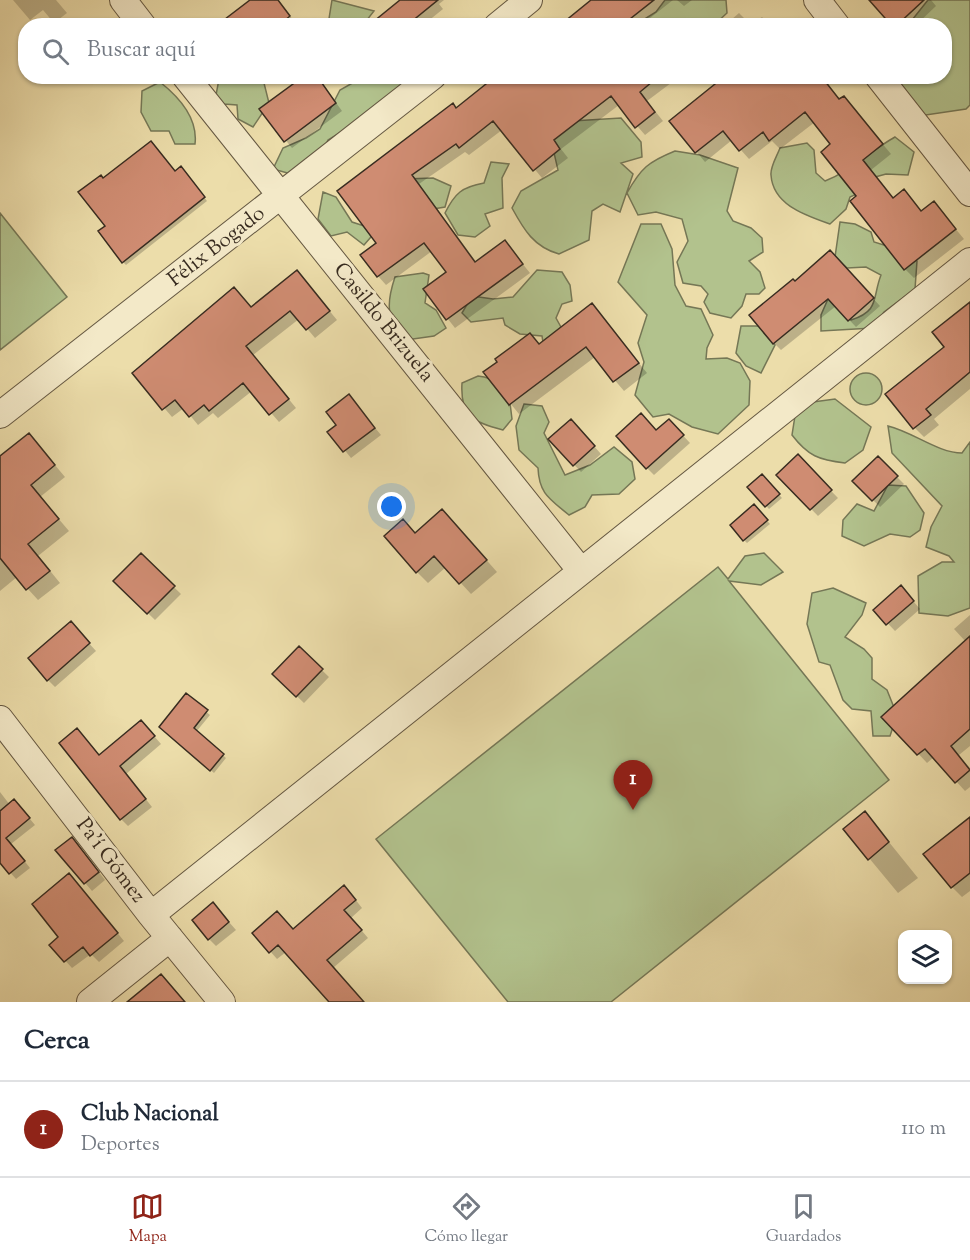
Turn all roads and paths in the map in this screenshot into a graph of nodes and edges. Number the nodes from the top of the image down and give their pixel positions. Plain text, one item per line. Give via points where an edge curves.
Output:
1 (123, 0) edge
2 (529, 0) edge
3 (817, 0) edge
4 (137, 18) edge
5 (507, 18) edge
6 (831, 18) edge
7 (191, 84) edge
8 (423, 84) edge
9 (884, 84) edge
10 (970, 193) edge
11 (282, 196) junction
12 (970, 261) edge
13 (0, 415) edge
14 (581, 571) junction
15 (0, 718) edge
16 (151, 915) junction
17 (170, 938) junction
18 (90, 1002) edge
19 (222, 1002) edge

1 - 4 street
2 - 5 street
3 - 6 street
7 - 11 street, Casildo Brizuela
8 - 11 street, Félix Bogado
9 - 10 street
11 - 13 street, Félix Bogado
11 - 14 street, Casildo Brizuela
12 - 14 street
14 - 16 street
15 - 16 street, Pa'í Gómez
16 - 17 street, Pa'í Gómez
17 - 18 street
17 - 19 street, Pa'í Gómez

